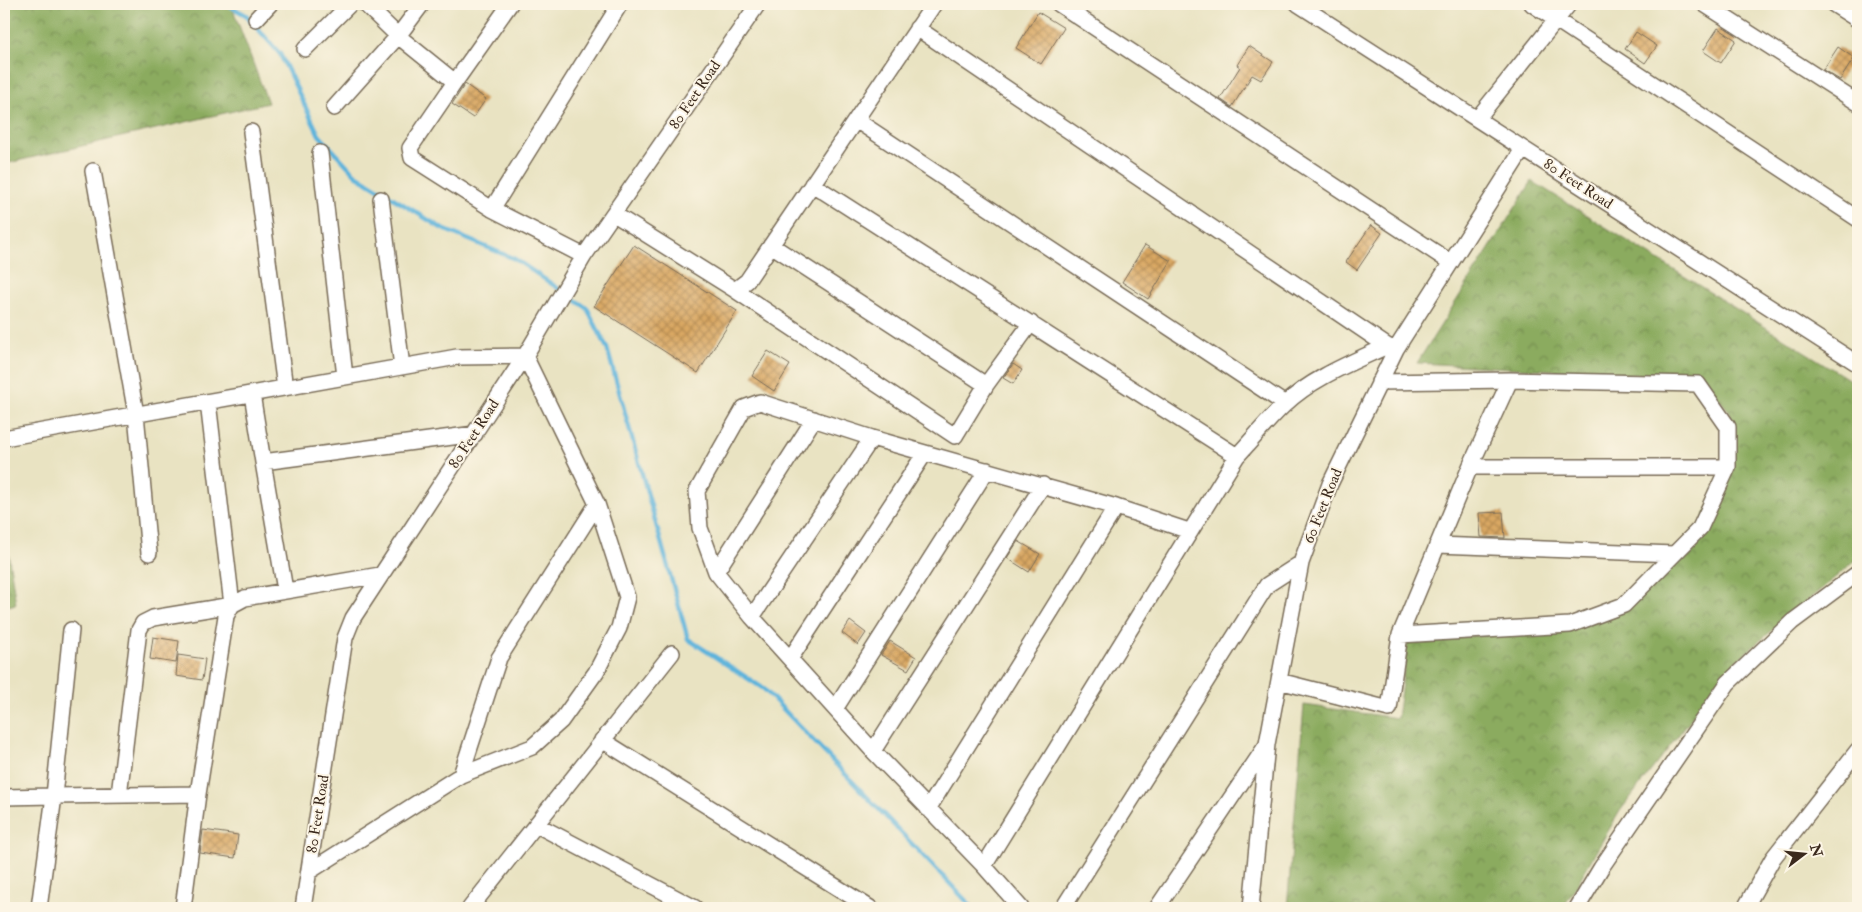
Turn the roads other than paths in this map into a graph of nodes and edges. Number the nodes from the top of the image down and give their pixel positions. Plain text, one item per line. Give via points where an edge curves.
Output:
1 (270, 4) edge
2 (350, 4) edge
3 (365, 4) edge
4 (422, 4) edge
5 (510, 4) edge
6 (620, 4) edge
7 (758, 4) edge
8 (934, 4) edge
9 (1058, 4) edge
10 (1298, 4) edge
11 (1532, 4) edge
12 (1569, 4) edge
13 (1704, 4) edge
14 (1832, 4) edge
15 (256, 19) dead end
16 (1556, 20) junction
17 (1858, 20) edge
18 (917, 28) junction
19 (398, 36) junction
20 (305, 49) dead end
21 (455, 82) junction
22 (1858, 103) edge
23 (334, 108) dead end
24 (1477, 119) junction
25 (856, 120) junction
26 (250, 132) dead end
27 (1523, 149) junction
28 (320, 153) dead end
29 (93, 171) dead end
30 (812, 184) junction
31 (381, 199) dead end
32 (492, 210) junction
33 (614, 214) junction
34 (1858, 218) edge
35 (771, 245) junction
36 (584, 256) junction
37 (1450, 262) junction
38 (735, 290) junction
39 (1031, 323) junction
40 (1392, 347) junction
41 (525, 356) junction
42 (1858, 364) edge
43 (402, 367) junction
44 (345, 377) junction
45 (1510, 380) junction
46 (1379, 382) junction
47 (986, 385) junction
48 (285, 388) junction
49 (252, 394) junction
50 (208, 402) junction
51 (1285, 404) junction
52 (136, 414) junction
53 (814, 419) junction
54 (474, 434) junction
55 (4, 438) edge
56 (872, 438) junction
57 (925, 453) junction
58 (1237, 456) junction
59 (263, 462) junction
60 (1728, 467) junction
61 (1470, 468) junction
62 (987, 470) junction
63 (1043, 485) junction
64 (597, 504) junction
65 (1116, 506) junction
66 (1189, 531) junction
67 (1437, 545) junction
68 (149, 553) dead end
69 (1674, 554) junction
70 (1301, 563) junction
71 (716, 572) junction
72 (1858, 573) edge
73 (380, 575) junction
74 (285, 590) junction
75 (232, 605) junction
76 (752, 617) junction
77 (72, 630) dead end
78 (1400, 635) junction
79 (672, 653) dead end
80 (790, 659) junction
81 (1278, 681) junction
82 (834, 709) junction
83 (602, 740) junction
84 (1267, 744) junction
85 (1858, 750) edge
86 (873, 751) junction
87 (461, 775) junction
88 (198, 794) junction
89 (119, 795) junction
90 (54, 796) junction
91 (4, 797) edge
92 (928, 809) junction
93 (537, 825) junction
94 (984, 866) junction
95 (310, 870) junction
96 (39, 908) edge
97 (183, 908) edge
98 (303, 908) edge
99 (470, 908) edge
100 (695, 908) edge
101 (870, 908) edge
102 (1021, 908) edge
103 (1063, 908) edge
104 (1157, 908) edge
105 (1251, 908) edge
106 (1577, 908) edge
107 (1745, 908) edge

1 - 15 street
2 - 20 street
3 - 19 street
4 - 19 street
5 - 21 street
6 - 32 street
7 - 33 street, 80 Feet Road
8 - 18 street
9 - 37 street
10 - 24 street, 80 Feet Road
11 - 16 street
12 - 16 street
13 - 22 street
14 - 17 street
16 - 24 street
16 - 34 street
18 - 25 street
18 - 40 street
19 - 21 street
19 - 23 street
21 - 32 street via 410,148 412,158
24 - 27 street, 80 Feet Road
25 - 30 street
25 - 51 street
26 - 48 street
27 - 37 street, 60 Feet Road
27 - 42 street, 80 Feet Road
28 - 44 street
29 - 52 street
30 - 35 street
30 - 39 street
31 - 43 street
32 - 36 street
33 - 36 street, 80 Feet Road
33 - 38 street
35 - 38 street via 747,281
35 - 47 street
36 - 41 street, 80 Feet Road
37 - 40 street, 60 Feet Road
38 - 47 street via 955,436
39 - 47 street
39 - 58 street
40 - 46 street, 60 Feet Road
40 - 51 street via 1332,372
41 - 43 street via 456,357
41 - 54 street, 80 Feet Road
41 - 64 street
43 - 44 street
44 - 48 street
45 - 46 street
45 - 60 street via 1698,384 1728,426
45 - 61 street
46 - 70 street, 60 Feet Road via 1330,484
48 - 49 street
49 - 50 street
49 - 59 street
50 - 52 street
50 - 75 street
51 - 58 street
52 - 55 street
52 - 68 street
53 - 56 street
53 - 71 street
53 - 71 street via 760,402 744,408 697,492 700,528
54 - 59 street
54 - 73 street, 80 Feet Road
56 - 57 street
56 - 76 street
57 - 62 street
57 - 80 street
58 - 66 street
59 - 74 street
60 - 61 street
60 - 69 street via 1700,528
61 - 67 street
62 - 63 street
62 - 82 street
63 - 65 street
63 - 86 street
64 - 87 street via 499,658
64 - 87 street via 627,597 619,628 596,672 561,721 532,747
65 - 66 street
65 - 92 street
66 - 94 street
67 - 69 street
67 - 78 street
69 - 78 street via 1624,604 1570,625
70 - 81 street, 60 Feet Road
70 - 103 street via 1267,585
71 - 76 street
72 - 106 street via 1792,622 1728,683
73 - 74 street
73 - 95 street, 80 Feet Road via 353,618 346,638
74 - 75 street via 245,598
75 - 88 street via 226,616
75 - 89 street via 153,618 139,630
76 - 80 street
77 - 90 street
78 - 81 street via 1389,709
79 - 83 street
80 - 82 street
81 - 84 street, 60 Feet Road
82 - 86 street
83 - 93 street
83 - 101 street
84 - 104 street
84 - 105 street, 60 Feet Road
85 - 107 street via 1773,858
86 - 92 street
87 - 95 street
88 - 89 street
88 - 97 street
89 - 90 street
90 - 91 street
90 - 96 street
92 - 94 street
93 - 99 street
93 - 100 street
94 - 102 street
95 - 98 street, 80 Feet Road

